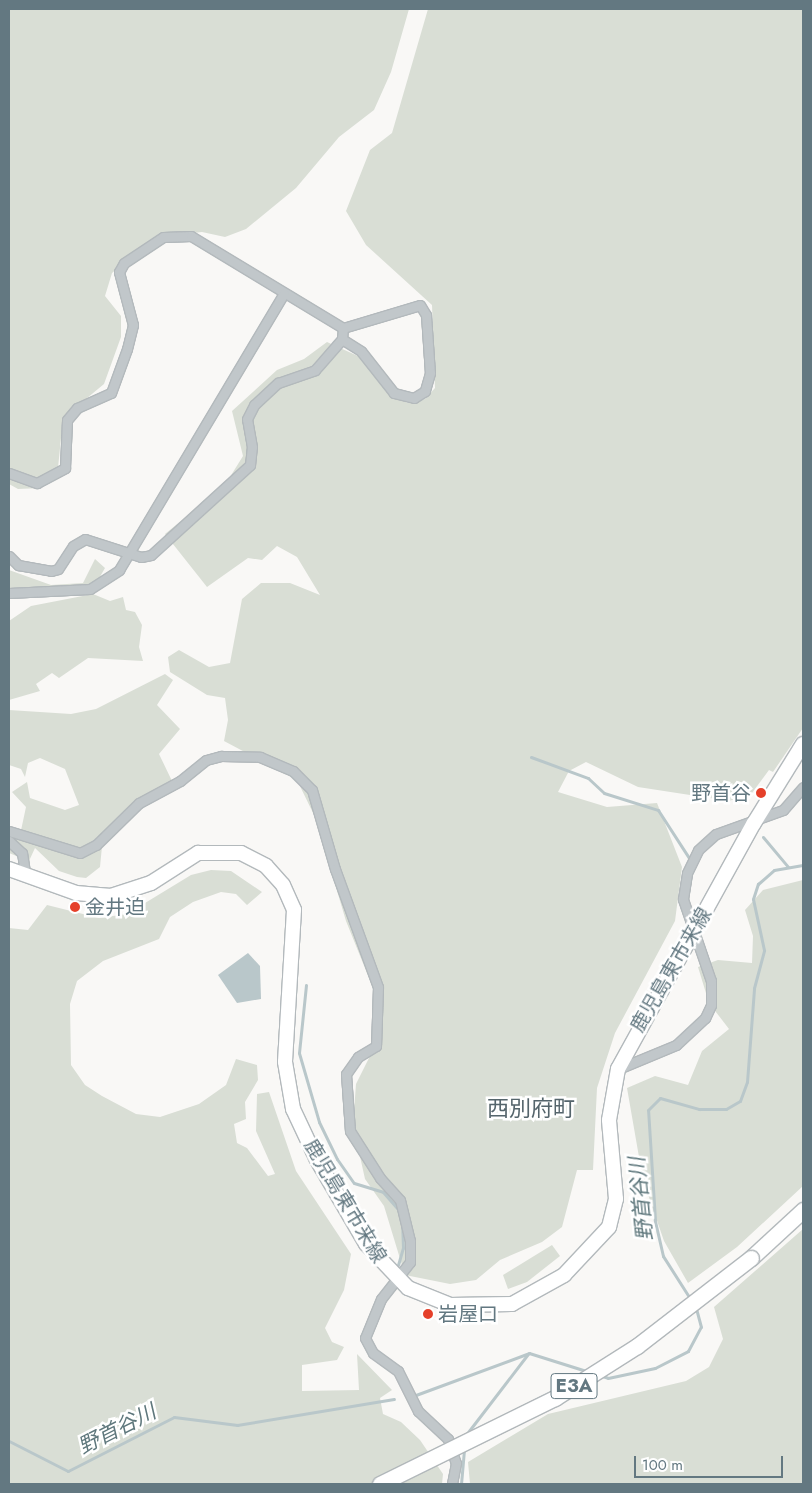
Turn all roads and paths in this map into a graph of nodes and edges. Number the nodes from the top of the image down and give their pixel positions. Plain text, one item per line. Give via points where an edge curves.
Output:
1 (284, 293) junction
2 (343, 328) junction
3 (342, 339) junction
4 (9, 473) edge
5 (130, 554) junction
6 (9, 556) edge
7 (9, 593) edge
8 (803, 744) edge
9 (803, 787) edge
10 (754, 823) junction
11 (9, 831) edge
12 (9, 842) edge
13 (9, 870) edge
14 (25, 872) junction
15 (692, 932) junction
16 (618, 1069) junction
17 (803, 1210) edge
18 (398, 1281) junction
19 (380, 1484) edge
20 (452, 1484) edge

1 - 2 street
1 - 4 street via 191,236 179,234 156,241 119,272 133,324 127,349 111,393 71,414 65,468 37,483
1 - 5 street
2 - 3 street
2 - 3 street via 420,305 426,315 430,381 426,391 414,398 394,393 361,351
3 - 5 street via 315,370 278,383 250,409 247,419 252,460 244,471 151,555
5 - 6 street via 85,539 73,546 58,569 51,571 18,565
5 - 7 street via 119,570 90,589
8 - 10 main road, 鹿児島東市来線
9 - 10 street via 783,810
10 - 15 main road, 鹿児島東市来線
10 - 15 street via 716,834 698,850 687,873 683,899
11 - 18 street via 80,852 96,845 139,803 180,781 206,760 221,756 260,757 275,762 312,790 335,868 378,987 376,1046 352,1063 345,1094 350,1131 405,1209 410,1262
12 - 14 street via 22,853
13 - 14 main road, 鹿児島東市来線
14 - 18 main road, 鹿児島東市来線 via 76,894 111,896 151,883 198,853 224,850 256,859 276,874 290,896 295,924 284,1036 293,1109 356,1227
15 - 16 main road, 鹿児島東市来線
15 - 16 street via 713,993 705,1018 676,1045
16 - 18 main road, 鹿児島東市来線 via 609,1120 615,1208 608,1227 582,1258 532,1296 489,1307 450,1305
17 - 19 highway, E3A, bridge via 751,1258 637,1346 555,1398
18 - 20 street via 381,1299 365,1338 367,1345 398,1371 418,1411 448,1439 456,1463

